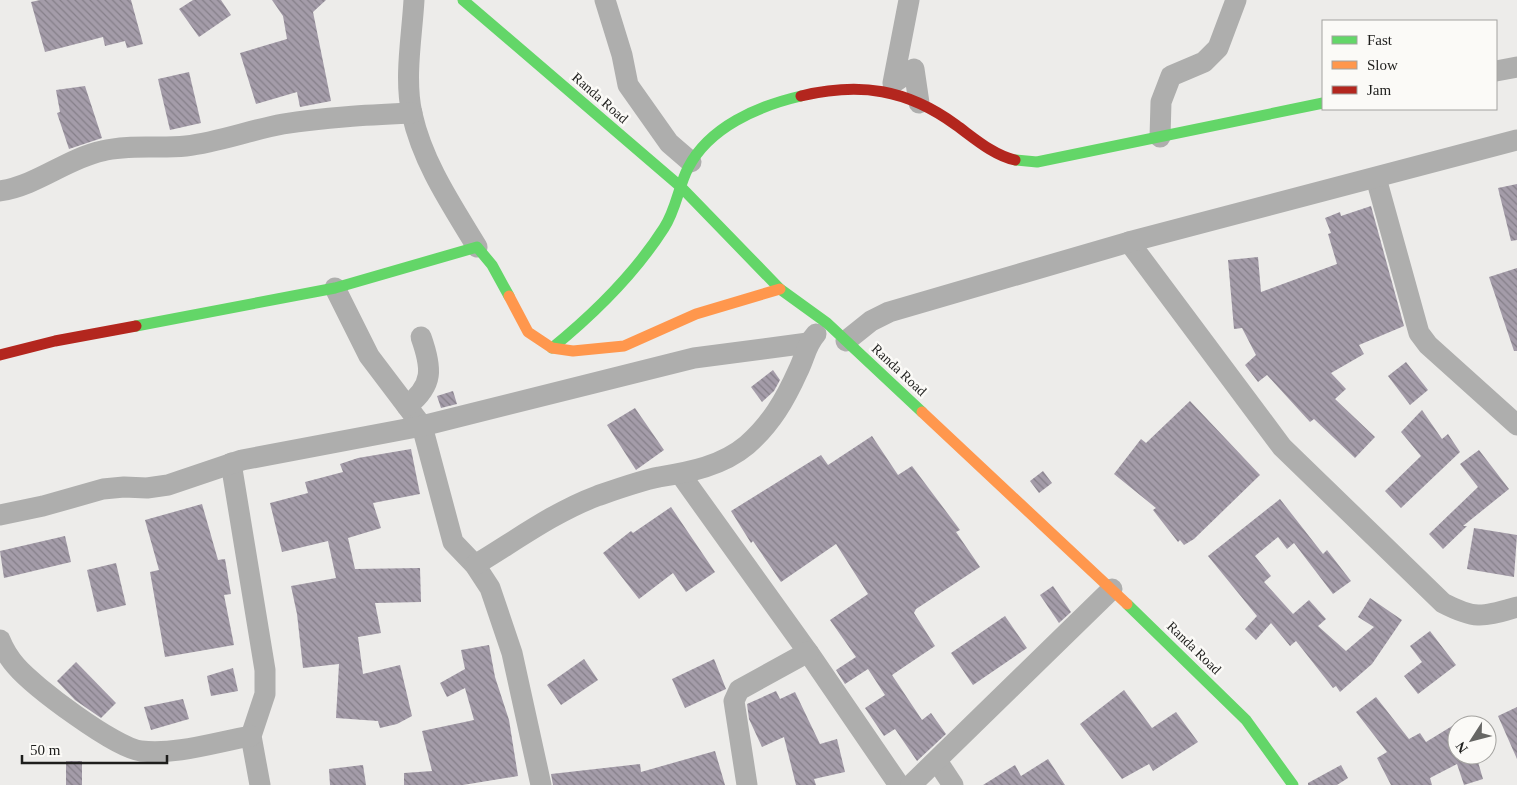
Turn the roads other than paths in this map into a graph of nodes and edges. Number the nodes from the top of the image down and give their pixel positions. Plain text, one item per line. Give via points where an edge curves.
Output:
1 (414, 0) edge
2 (463, 0) edge
3 (606, 0) edge
4 (909, 0) edge
5 (1236, 0) edge
6 (1517, 68) edge
7 (1497, 71) edge
8 (919, 103) junction
9 (1322, 103) edge
10 (412, 113) junction
11 (1160, 137) junction
12 (1517, 140) edge
13 (692, 162) junction
14 (1376, 178) junction
15 (681, 187) junction
16 (0, 191) edge
17 (1129, 242) junction
18 (477, 247) junction
19 (335, 288) junction
20 (780, 289) junction
21 (827, 323) junction
22 (421, 337) dead end
23 (846, 341) junction
24 (808, 343) junction
25 (552, 348) junction
26 (0, 355) edge
27 (406, 406) junction
28 (1516, 422) edge
29 (422, 426) junction
30 (231, 463) junction
31 (682, 474) junction
32 (0, 515) edge
33 (475, 565) junction
34 (1112, 589) junction
35 (1517, 607) edge
36 (0, 640) edge
37 (808, 652) junction
38 (251, 736) junction
39 (937, 761) junction
40 (260, 785) edge
41 (541, 785) edge
42 (747, 785) edge
43 (899, 785) edge
44 (911, 785) edge
45 (952, 785) edge
46 (1293, 785) edge

1 - 10 street via 410,58
2 - 15 street, Randa Road
3 - 13 street via 628,85 669,143
4 - 8 street via 893,83 914,70
5 - 11 street via 1218,48 1204,62 1171,76 1161,102
6 - 7 street
8 - 11 street via 1001,156 1019,161 1037,162
8 - 13 street via 894,93 850,90 772,103 739,117 712,136
9 - 11 street
10 - 16 street via 283,124 186,146 103,150 38,180
10 - 18 street via 425,156 438,183
12 - 14 street
13 - 15 street
14 - 17 street
14 - 28 street via 1419,334
15 - 20 street, Randa Road
15 - 25 street via 666,226 631,273 586,321
17 - 23 street via 889,312 871,321
17 - 35 street via 1282,447 1443,603 1465,614 1483,616
18 - 19 street
18 - 25 street via 492,264 528,332
19 - 26 street via 55,341
19 - 27 street via 369,356
20 - 21 street, Randa Road
20 - 25 street via 696,314 624,346 573,351
21 - 23 street, Randa Road
21 - 24 street
22 - 27 street via 428,356 429,376 422,394
23 - 34 street, Randa Road
24 - 29 street via 694,358
24 - 31 street via 800,368 780,408 760,433 720,462
27 - 29 street
29 - 30 street
29 - 33 street via 453,542
30 - 32 street via 168,485 102,489
30 - 38 street via 265,670 265,694
31 - 33 street via 649,480 567,509
31 - 37 street
33 - 41 street via 490,588 512,653
34 - 39 street
34 - 46 street, Randa Road via 1246,720
36 - 38 street via 5,652 33,683 115,742 140,751 166,751
37 - 42 street via 739,690 734,701
37 - 43 street
38 - 40 street
39 - 44 street
39 - 45 street

